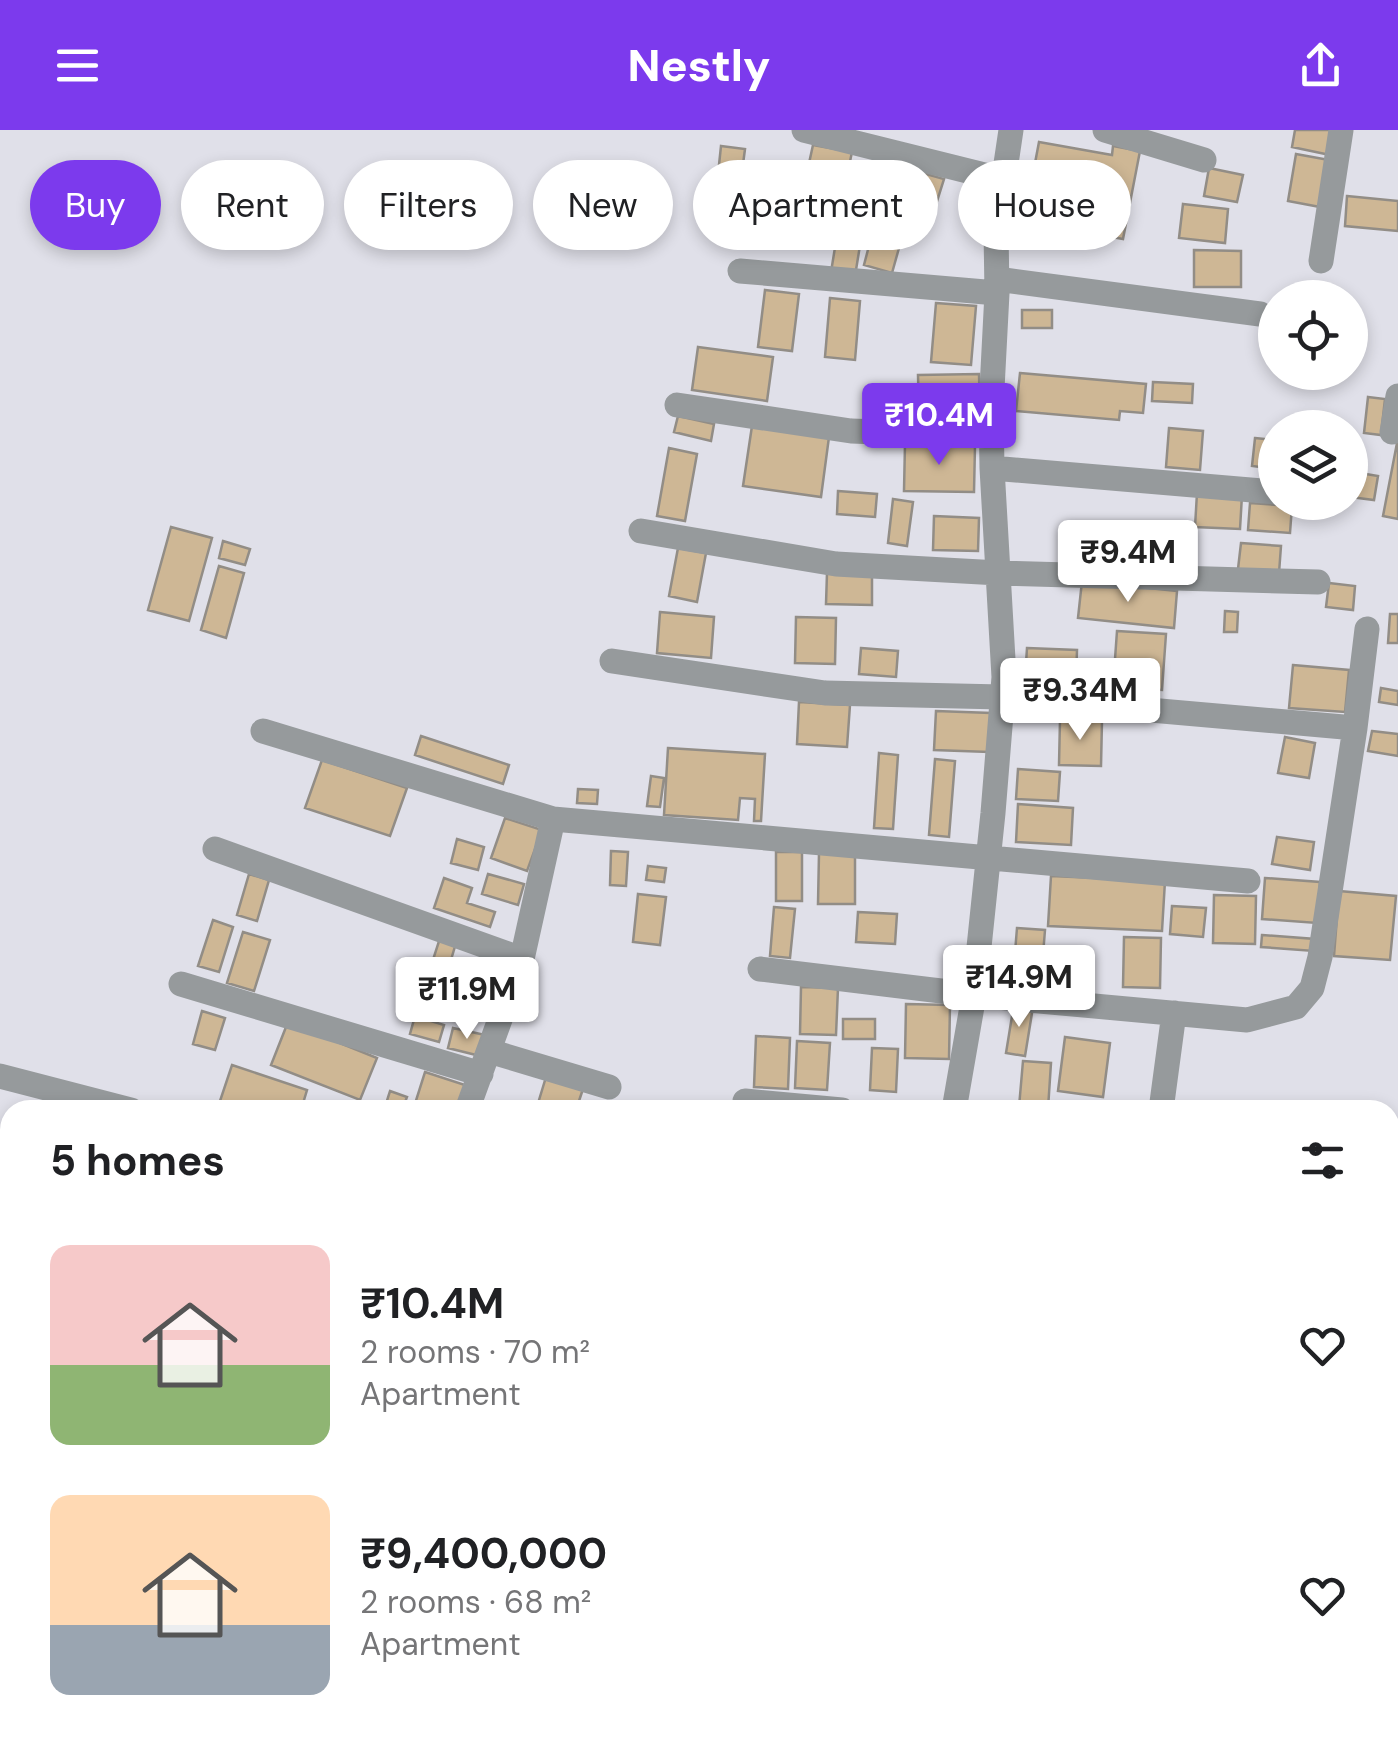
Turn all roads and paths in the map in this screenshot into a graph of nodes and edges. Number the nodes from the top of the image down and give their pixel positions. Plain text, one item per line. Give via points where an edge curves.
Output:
1 (804, 130) edge
2 (1011, 130) edge
3 (1105, 130) edge
4 (1342, 130) edge
5 (1007, 160) edge
6 (1204, 160) dead end
7 (958, 168) edge
8 (996, 250) edge
9 (1321, 261) dead end
10 (740, 271) dead end
11 (997, 286) junction
12 (1258, 314) edge
13 (1398, 396) edge
14 (678, 404) dead end
15 (1392, 432) dead end
16 (992, 436) junction
17 (992, 468) junction
18 (1258, 491) edge
19 (641, 531) dead end
20 (998, 573) junction
21 (1318, 582) dead end
22 (1367, 630) dead end
23 (612, 661) dead end
24 (1002, 697) junction
25 (1356, 728) junction
26 (264, 731) dead end
27 (553, 819) junction
28 (215, 849) dead end
29 (989, 858) junction
30 (1248, 881) dead end
31 (522, 959) junction
32 (760, 969) dead end
33 (181, 984) dead end
34 (974, 995) junction
35 (1174, 1013) junction
36 (485, 1062) junction
37 (0, 1076) edge
38 (608, 1087) dead end
39 (92, 1100) edge
40 (472, 1100) edge
41 (956, 1100) edge
42 (1161, 1100) edge

1 - 7 street
2 - 5 street
3 - 6 street
4 - 9 street
8 - 11 street
10 - 11 street
11 - 12 street
11 - 16 street
13 - 15 street
14 - 16 street via 851,430
16 - 17 street
17 - 18 street
17 - 20 street
19 - 20 street via 836,564
20 - 21 street
20 - 24 street
22 - 25 street
23 - 24 street via 825,692
24 - 25 street
24 - 29 street
25 - 35 street via 1312,988 1296,1006 1247,1020
26 - 27 street
27 - 29 street
27 - 31 street
28 - 31 street
29 - 30 street
29 - 34 street
31 - 36 street
32 - 34 street
33 - 36 street
34 - 35 street
34 - 41 street
35 - 42 street
36 - 38 street
36 - 40 street
37 - 39 street

